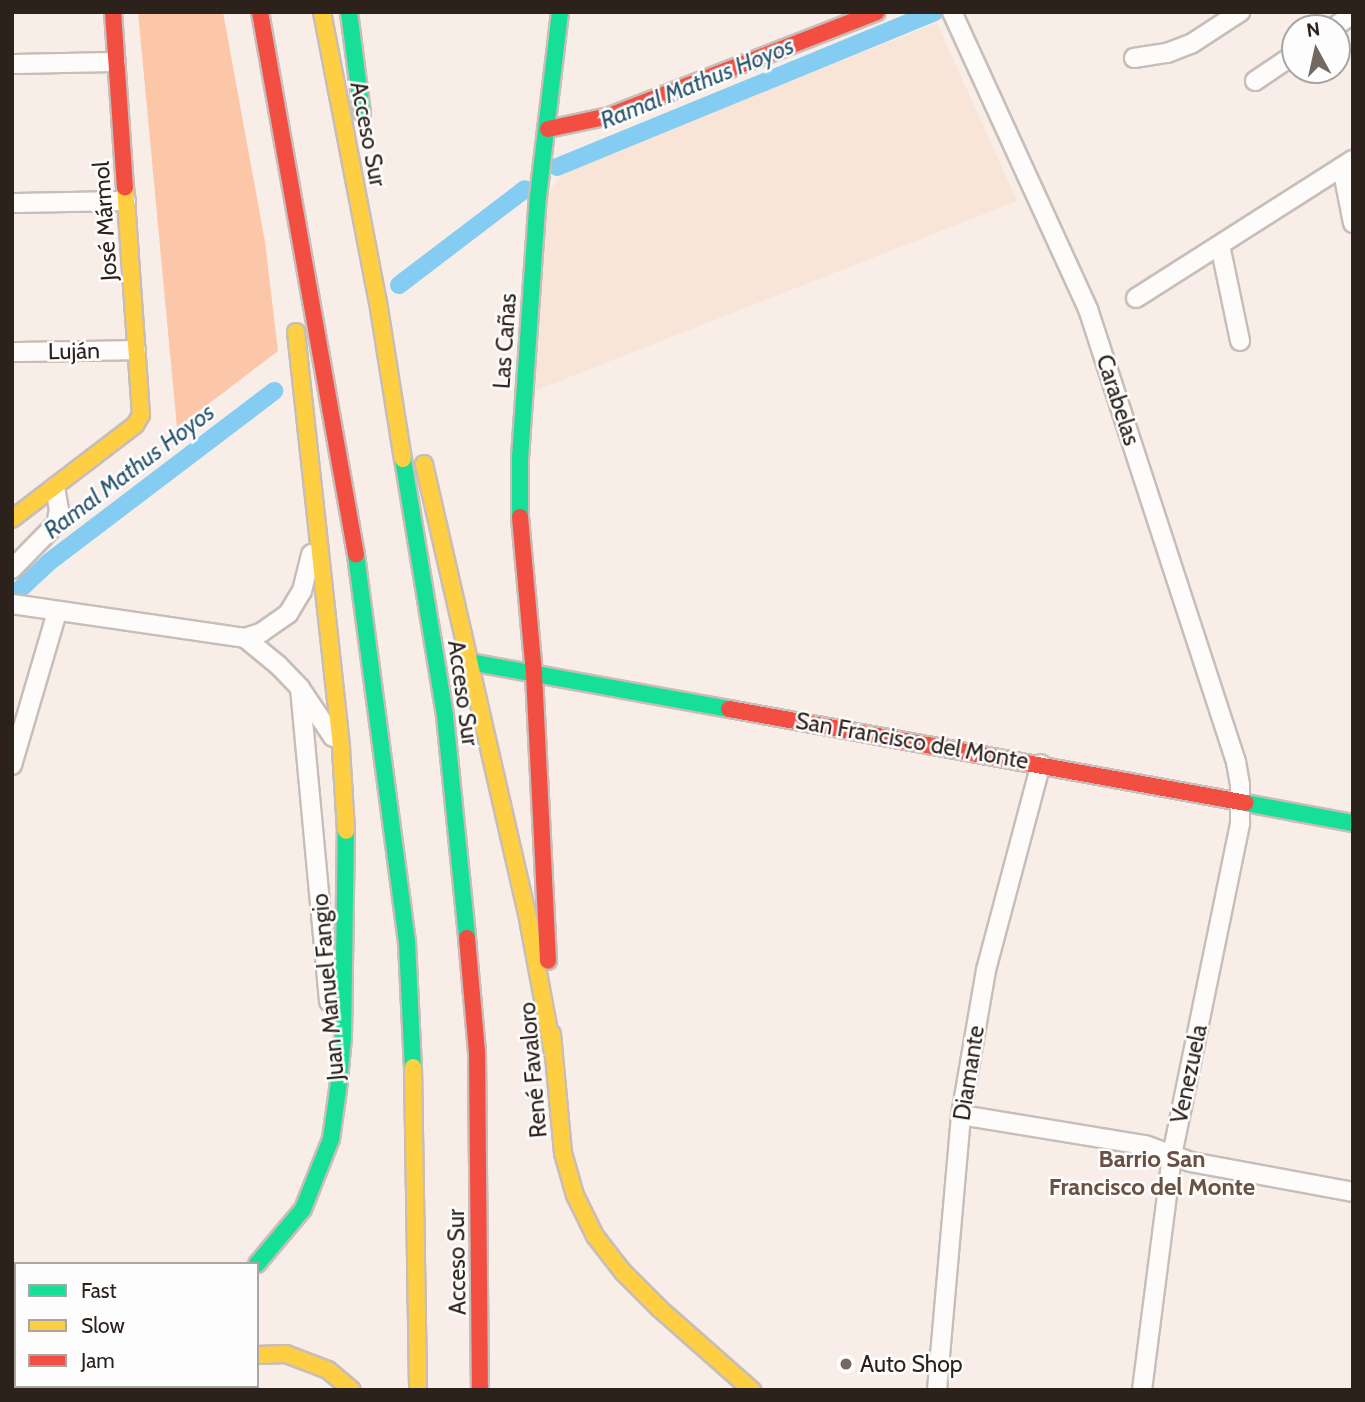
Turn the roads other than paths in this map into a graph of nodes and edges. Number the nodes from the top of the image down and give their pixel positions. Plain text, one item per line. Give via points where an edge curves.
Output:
1 (113, 12) edge
2 (260, 12) edge
3 (322, 12) edge
4 (349, 12) edge
5 (560, 12) edge
6 (877, 12) edge
7 (951, 12) edge
8 (1240, 12) edge
9 (245, 23) dead end
10 (1134, 58) dead end
11 (116, 62) junction
12 (1281, 63) edge
13 (12, 64) edge
14 (1255, 81) dead end
15 (548, 129) junction
16 (282, 130) junction
17 (1347, 163) edge
18 (288, 179) junction
19 (126, 201) junction
20 (12, 203) edge
21 (1353, 223) edge
22 (1220, 244) junction
23 (377, 296) junction
24 (1136, 298) dead end
25 (1240, 341) dead end
26 (136, 350) junction
27 (12, 352) edge
28 (55, 487) junction
29 (12, 501) edge
30 (36, 501) junction
31 (12, 519) edge
32 (316, 521) junction
33 (12, 569) edge
34 (12, 604) edge
35 (57, 612) junction
36 (245, 639) junction
37 (470, 662) junction
38 (534, 674) junction
39 (300, 688) junction
40 (341, 749) junction
41 (1041, 764) junction
42 (12, 765) edge
43 (1242, 802) junction
44 (1353, 823) edge
45 (553, 1053) junction
46 (338, 1090) junction
47 (961, 1115) junction
48 (1172, 1156) junction
49 (1353, 1192) edge
50 (259, 1262) edge
51 (259, 1355) edge
52 (352, 1390) edge
53 (418, 1390) edge
54 (480, 1390) edge
55 (752, 1390) edge
56 (937, 1390) edge
57 (1142, 1390) edge

1 - 11 main road, José Mármol
2 - 16 main road, Acceso Sur
3 - 23 main road, Acceso Sur
4 - 23 main road
5 - 15 main road, Las Cañas
6 - 15 main road via 608,116
7 - 43 street, Carabelas via 1088,309 1236,762
8 - 10 street via 1191,44
9 - 16 main road
11 - 13 street
11 - 19 main road, José Mármol
12 - 14 street
15 - 38 main road, Las Cañas via 538,197 520,494
16 - 18 main road, Acceso Sur
17 - 21 street
17 - 22 street
18 - 32 main road via 298,352
18 - 53 main road, Acceso Sur via 372,652 407,942
19 - 20 street
19 - 26 main road, José Mármol
22 - 24 street
22 - 25 street
23 - 37 main road via 432,493
23 - 54 main road, Acceso Sur via 445,716 470,945 478,1052
26 - 27 street, Luján
26 - 28 main road, José Mármol via 141,415 135,425
28 - 30 main road
28 - 33 street via 56,524
29 - 30 street
30 - 31 main road
32 - 36 street via 306,577 295,605 277,623
32 - 40 main road
34 - 35 street
35 - 36 street
35 - 42 street
36 - 39 street
37 - 38 main road, San Francisco del Monte
37 - 45 main road
38 - 41 main road, San Francisco del Monte
38 - 45 main road, René Favaloro
39 - 40 street
39 - 46 street, Juan Manuel Fangio
40 - 46 main road via 345,940
41 - 43 main road, San Francisco del Monte
41 - 47 street, Diamante via 986,970
43 - 44 main road, San Francisco del Monte
43 - 48 street, Venezuela
45 - 55 main road, René Favaloro via 563,1153 575,1195 595,1236 660,1309
46 - 50 main road, Juan Manuel Fangio via 331,1139 303,1209
47 - 48 street via 1145,1145
47 - 56 street, Diamante
48 - 49 street
48 - 57 street, Venezuela
51 - 52 main road via 286,1354 328,1370

